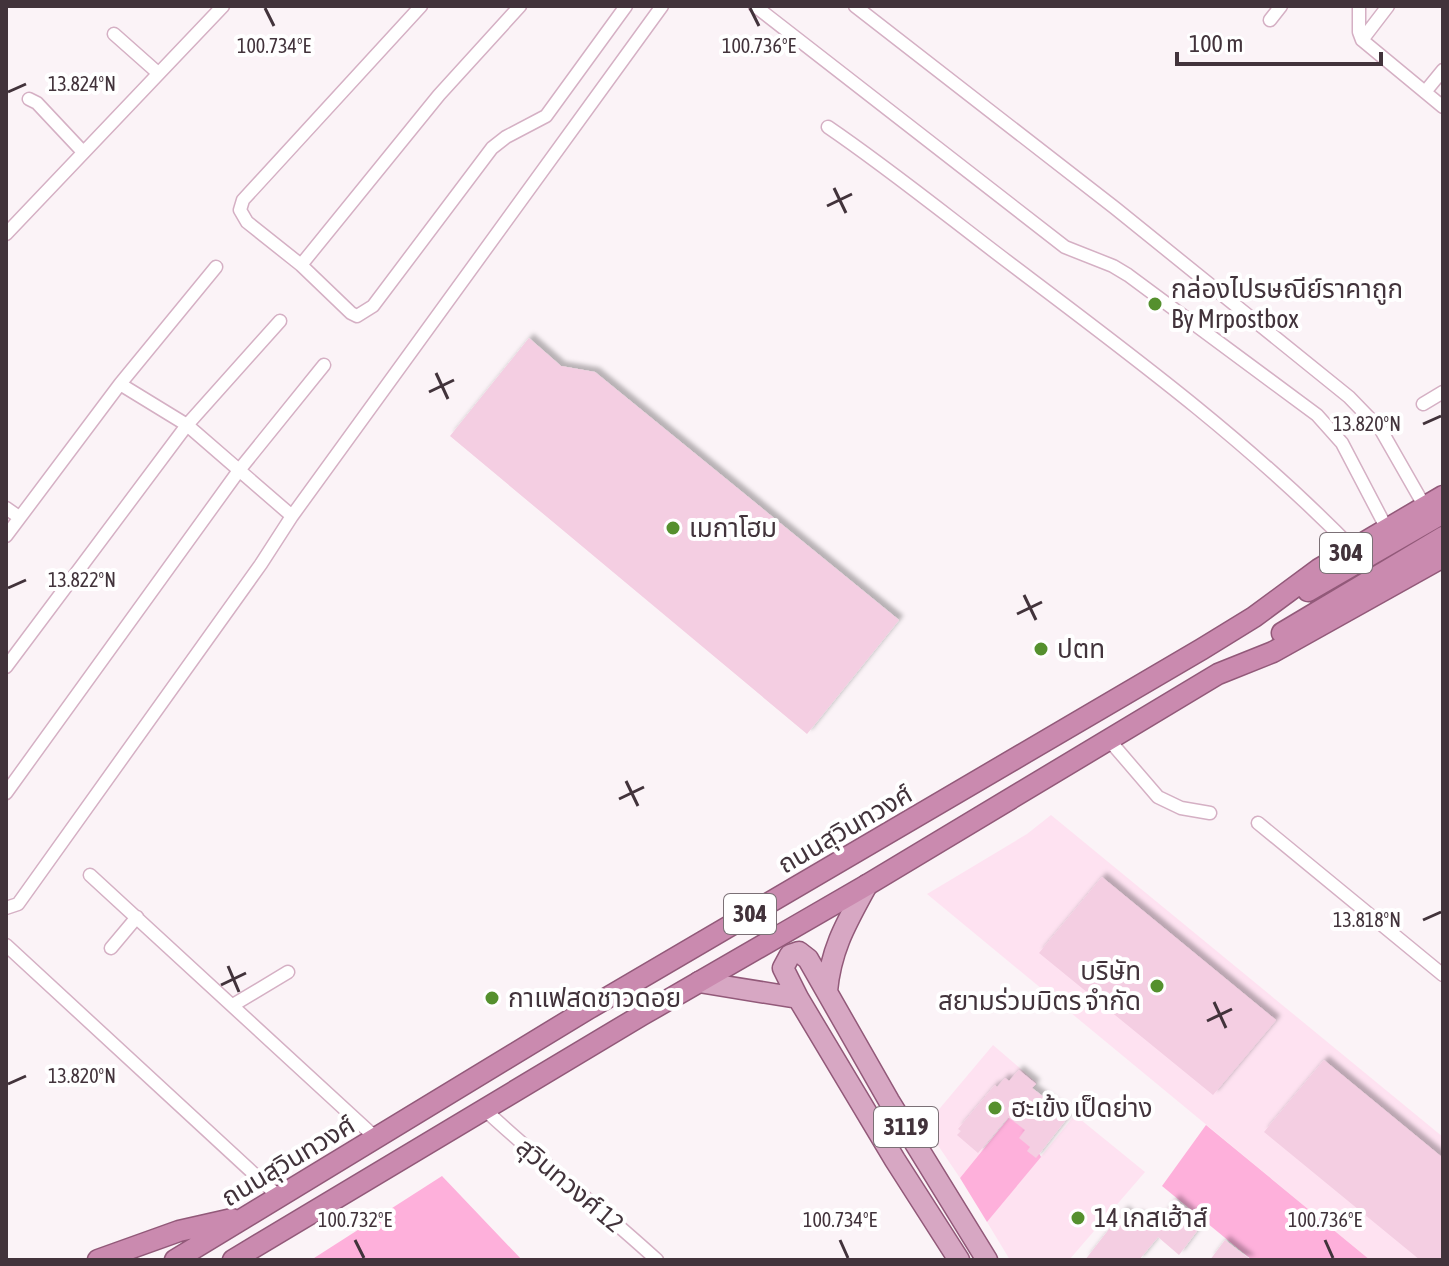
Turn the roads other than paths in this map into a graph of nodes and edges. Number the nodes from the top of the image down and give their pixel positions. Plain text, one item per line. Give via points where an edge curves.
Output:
1 (223, 6) edge
2 (421, 6) edge
3 (520, 6) edge
4 (626, 6) edge
5 (662, 6) edge
6 (755, 6) edge
7 (855, 6) edge
8 (1281, 6) edge
9 (1359, 6) edge
10 (1388, 6) edge
11 (1270, 20) dead end
12 (114, 34) dead end
13 (1362, 40) junction
14 (1443, 70) edge
15 (158, 73) junction
16 (1425, 92) junction
17 (29, 99) dead end
18 (1443, 107) edge
19 (828, 127) dead end
20 (83, 152) junction
21 (6, 234) edge
22 (301, 265) junction
23 (216, 267) dead end
24 (280, 321) dead end
25 (324, 365) dead end
26 (120, 384) junction
27 (1443, 392) edge
28 (1423, 404) dead end
29 (187, 425) junction
30 (240, 469) junction
31 (1437, 505) edge
32 (6, 508) edge
33 (292, 516) junction
34 (19, 517) junction
35 (1387, 529) junction
36 (6, 536) edge
37 (1443, 537) edge
38 (1443, 557) edge
39 (1357, 565) junction
40 (6, 667) edge
41 (1218, 674) junction
42 (1109, 740) junction
43 (6, 793) edge
44 (1210, 813) dead end
45 (1258, 823) dead end
46 (90, 875) dead end
47 (867, 885) junction
48 (6, 908) edge
49 (137, 917) junction
50 (6, 945) edge
51 (111, 948) dead end
52 (288, 972) dead end
53 (1443, 975) edge
54 (699, 982) junction
55 (827, 991) junction
56 (798, 998) junction
57 (233, 1005) junction
58 (484, 1109) junction
59 (376, 1138) junction
60 (278, 1196) junction
61 (248, 1215) junction
62 (283, 1229) junction
63 (98, 1260) edge
64 (175, 1260) edge
65 (233, 1260) edge
66 (249, 1260) edge
67 (657, 1260) edge
68 (959, 1260) edge
69 (987, 1260) edge

1 - 15 street
2 - 22 street via 243,200 240,210 247,222
3 - 22 street via 439,95
4 - 22 street via 546,116 492,148 365,313 351,313
5 - 33 street
6 - 35 street via 1065,247 1128,275 1317,415 1342,443
7 - 31 street via 1349,397
8 - 11 street
9 - 13 street
10 - 13 street
12 - 15 street
13 - 16 street
14 - 16 street
15 - 20 street
16 - 18 street
17 - 20 street
19 - 39 street via 1099,331 1271,469
20 - 21 street
23 - 26 street
24 - 29 street
25 - 30 street
26 - 29 street
26 - 34 street
27 - 28 street
29 - 30 street
29 - 40 street
30 - 33 street
30 - 43 street
31 - 35 highway, ถนนสุวินทวงศ์ / 304
31 - 39 highway, ถนนสุวินทวงศ์ / 304
32 - 34 street
33 - 48 street via 18,904
34 - 36 street
35 - 39 highway, ถนนสุวินทวงศ์ / 304
37 - 39 highway, ถนนสุวินทวงศ์ / 304
38 - 41 highway, ถนนสุวินทวงศ์ / 304 via 1273,652
39 - 41 highway, ถนนสุวินทวงศ์ / 304
39 - 59 highway, ถนนสุวินทวงศ์ / 304 via 1254,617
41 - 42 highway, ถนนสุวินทวงศ์ / 304
42 - 44 street via 1158,797
42 - 47 highway, ถนนสุวินทวงศ์ / 304
45 - 53 street
46 - 49 street
47 - 54 highway, ถนนสุวินทวงศ์ / 304
47 - 55 main road via 837,940
49 - 51 street
49 - 57 street
50 - 60 street
52 - 57 street
54 - 56 main road
54 - 58 highway, ถนนสุวินทวงศ์ / 304
55 - 56 main road via 806,956 794,953 783,968
55 - 69 main road, 3119
56 - 68 main road, 3119
57 - 59 street
58 - 62 highway, ถนนสุวินทวงศ์ / 304
58 - 67 street, สุวินทวงศ์ 12
59 - 60 highway, ถนนสุวินทวงศ์ / 304
60 - 61 highway, ถนนสุวินทวงศ์ / 304
61 - 63 highway via 179,1231
61 - 64 highway, ถนนสุวินทวงศ์ / 304
62 - 65 highway, ถนนสุวินทวงศ์ / 304
62 - 66 highway

